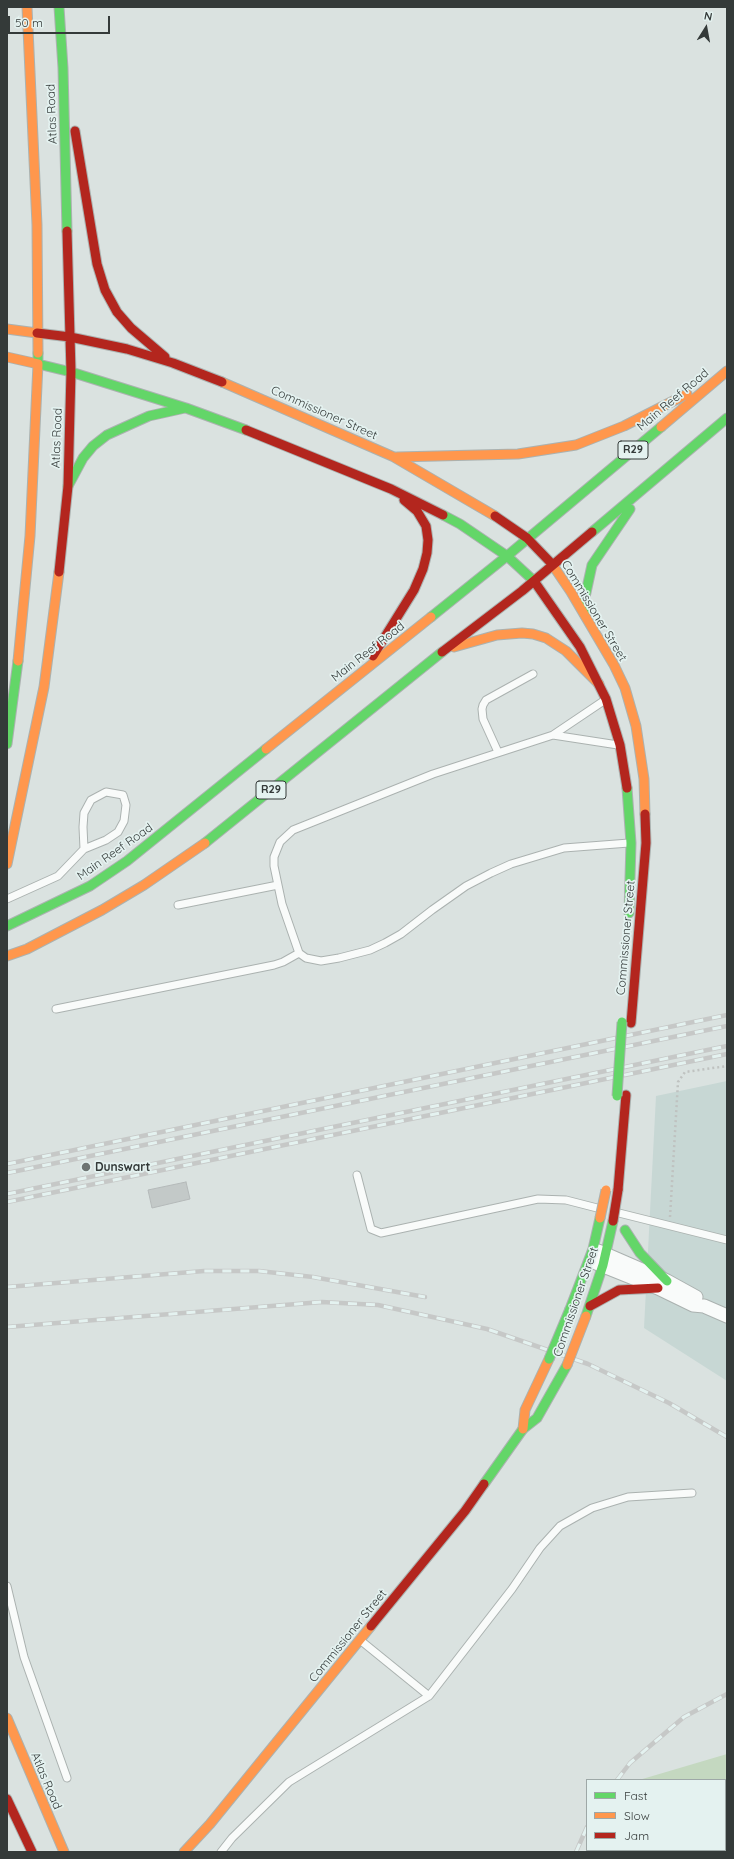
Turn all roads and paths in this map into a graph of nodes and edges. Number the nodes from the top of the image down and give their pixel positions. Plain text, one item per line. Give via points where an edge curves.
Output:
1 (27, 7) edge
2 (59, 7) edge
3 (63, 68) junction
4 (7, 329) edge
5 (37, 333) junction
6 (70, 337) junction
7 (7, 357) edge
8 (173, 363) junction
9 (38, 364) junction
10 (727, 371) edge
11 (71, 372) junction
12 (718, 378) junction
13 (186, 408) junction
14 (727, 418) edge
15 (394, 457) junction
16 (650, 483) junction
17 (68, 486) junction
18 (391, 489) junction
19 (527, 538) junction
20 (507, 556) junction
21 (552, 564) junction
22 (534, 581) junction
23 (585, 615) junction
24 (446, 649) junction
25 (366, 668) junction
26 (533, 674) dead end
27 (599, 684) junction
28 (606, 699) junction
29 (553, 735) junction
30 (7, 744) edge
31 (620, 745) junction
32 (498, 752) junction
33 (631, 843) junction
34 (646, 843) junction
35 (84, 850) junction
36 (7, 864) edge
37 (278, 886) junction
38 (7, 900) edge
39 (178, 905) dead end
40 (628, 924) dead end
41 (7, 926) edge
42 (299, 953) junction
43 (7, 956) edge
44 (627, 960) dead end
45 (56, 1009) dead end
46 (626, 1022) junction
47 (727, 1066) edge
48 (621, 1096) junction
49 (356, 1175) dead end
50 (616, 1205) junction
51 (670, 1226) junction
52 (727, 1240) edge
53 (591, 1255) junction
54 (604, 1259) junction
55 (663, 1284) junction
56 (590, 1306) junction
57 (727, 1316) edge
58 (523, 1429) junction
59 (692, 1493) dead end
60 (7, 1586) edge
61 (360, 1640) junction
62 (429, 1696) junction
63 (7, 1718) edge
64 (67, 1778) dead end
65 (7, 1799) edge
66 (32, 1852) edge
67 (64, 1852) edge
68 (184, 1852) edge
69 (221, 1852) edge

1 - 5 main road, Atlas Road via 37,225
2 - 3 main road, Atlas Road
3 - 6 main road, Atlas Road
3 - 8 main road via 97,264 106,290 117,312 131,328
4 - 5 main road, Commissioner Street
5 - 6 main road, Commissioner Street
5 - 9 main road, Atlas Road
6 - 8 main road, Commissioner Street via 127,349
6 - 11 main road, Atlas Road
7 - 9 main road, Commissioner Street
8 - 15 main road, Commissioner Street via 252,394
9 - 11 main road, Commissioner Street
9 - 30 main road, Atlas Road via 30,536 17,672
10 - 12 main road, Main Reef Road / R29
11 - 13 main road, Commissioner Street
11 - 17 main road, Atlas Road
12 - 15 main road via 624,426 576,445 518,454
12 - 19 main road, Main Reef Road / R29
13 - 17 main road via 149,416 126,424 107,435 83,458
13 - 18 main road, Commissioner Street via 274,440
14 - 16 main road, R29
15 - 19 main road, Commissioner Street via 482,507
16 - 21 main road, R29
16 - 23 main road via 592,566 585,596
17 - 36 main road, Atlas Road via 44,687
18 - 20 main road, Commissioner Street via 460,524
18 - 25 main road via 417,511 426,526 428,553 414,590
19 - 20 main road, Main Reef Road / R29
19 - 21 main road, Commissioner Street
20 - 22 main road, Commissioner Street
20 - 25 main road, Main Reef Road / R29
21 - 22 main road, R29
21 - 23 main road, Commissioner Street
22 - 24 main road, R29
22 - 27 main road, Commissioner Street via 580,647
23 - 34 main road, Commissioner Street via 614,665 625,688 632,713 644,779
24 - 27 main road via 498,636 533,634 561,647
24 - 43 main road, R29 via 200,847 102,910 27,949
25 - 41 main road, Main Reef Road / R29 via 127,861 90,886
26 - 32 lane via 486,700 483,705 483,718
27 - 28 main road, Commissioner Street
28 - 29 lane
28 - 31 main road, Commissioner Street
29 - 31 lane
29 - 32 lane
31 - 33 main road, Commissioner Street via 628,791
32 - 37 lane via 433,774 293,830 280,842 274,857
33 - 34 lane
33 - 40 main road, Commissioner Street
33 - 42 lane via 564,848 511,864 466,886 401,934 370,950 321,961 306,958
34 - 46 main road, Commissioner Street
35 - 35 lane via 84,813 91,800 106,792 123,795 126,805 124,821 118,832
35 - 38 lane via 58,876
37 - 39 lane
37 - 42 lane
42 - 45 lane via 274,965
44 - 46 main road, Commissioner Street
46 - 48 main road, Commissioner Street
47 - 51 path via 685,1072 678,1082
48 - 50 main road, Commissioner Street, bridge
48 - 53 main road, Commissioner Street, bridge via 610,1175
49 - 51 lane via 371,1229 381,1232 538,1199 566,1200
50 - 54 main road, Commissioner Street, bridge
50 - 55 main road via 625,1230
51 - 52 lane
53 - 54 street
53 - 58 main road, Commissioner Street, bridge via 549,1359 525,1410
54 - 55 street
54 - 56 main road, Commissioner Street
55 - 56 main road via 619,1290
55 - 57 street via 698,1298 704,1306
56 - 58 main road, Commissioner Street, bridge via 567,1365 537,1418
58 - 61 main road, Commissioner Street via 465,1511
59 - 62 lane via 628,1497 592,1508 560,1526 540,1548 512,1589
60 - 64 lane via 24,1657
61 - 62 lane
61 - 68 main road, Commissioner Street via 210,1824
62 - 69 lane via 289,1782
63 - 67 main road, Atlas Road
65 - 66 main road

